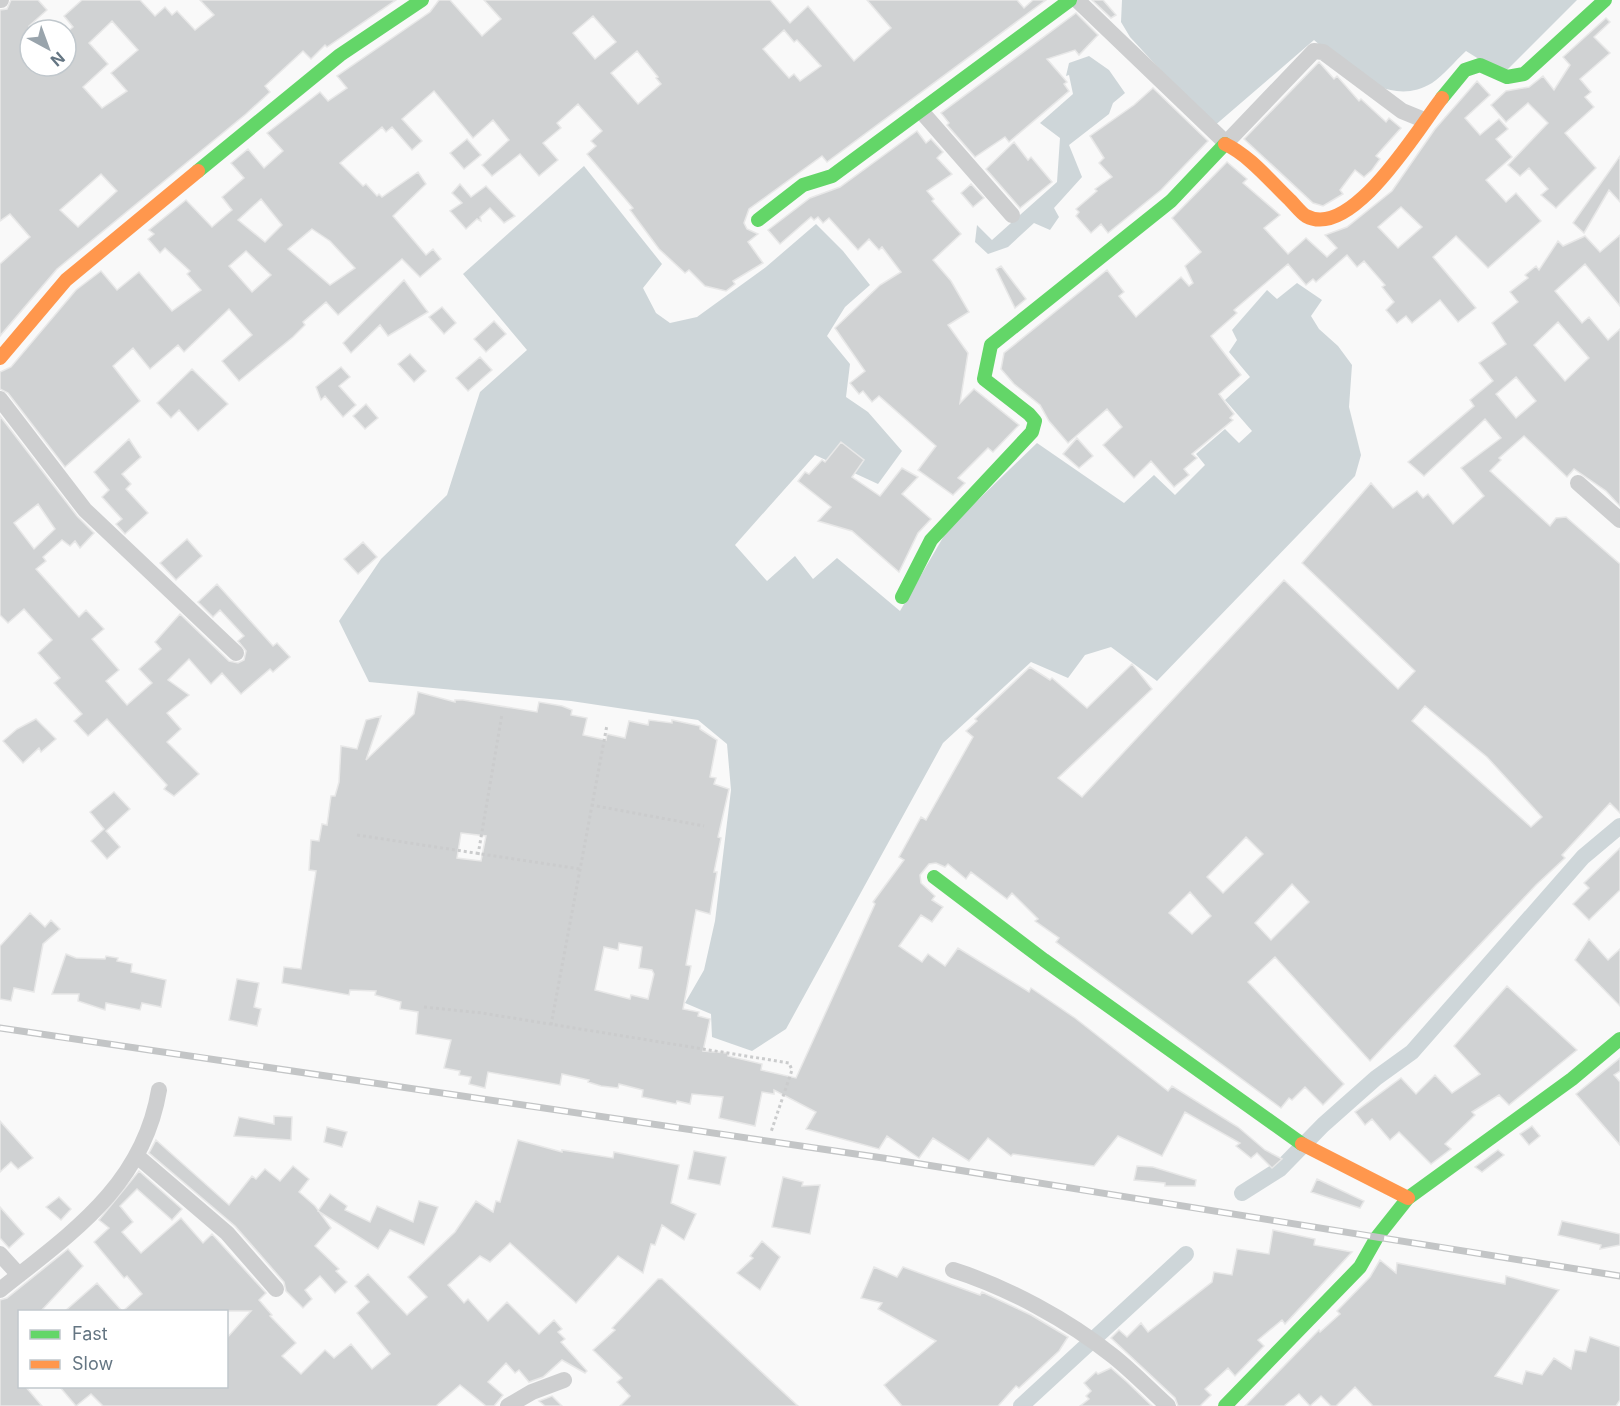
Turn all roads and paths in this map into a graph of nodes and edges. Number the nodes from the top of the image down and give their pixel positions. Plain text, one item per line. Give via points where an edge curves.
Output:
1 (422, 0) edge
2 (1070, 0) edge
3 (1077, 0) edge
4 (1605, 0) edge
5 (921, 111) junction
6 (1425, 120) junction
7 (1226, 143) junction
8 (1012, 215) dead end
9 (758, 220) dead end
10 (0, 358) edge
11 (0, 399) edge
12 (1578, 483) dead end
13 (1620, 520) edge
14 (902, 597) dead end
15 (236, 653) dead end
16 (502, 714) dead end
17 (607, 725) dead end
18 (591, 805) junction
19 (704, 826) dead end
20 (357, 835) dead end
21 (478, 855) junction
22 (580, 869) junction
23 (934, 877) dead end
24 (424, 1007) dead end
25 (551, 1024) junction
26 (1620, 1040) edge
27 (159, 1090) dead end
28 (771, 1132) dead end
29 (137, 1156) junction
30 (1408, 1198) junction
31 (0, 1254) edge
32 (953, 1270) dead end
33 (19, 1275) junction
34 (276, 1289) dead end
35 (0, 1290) edge
36 (564, 1380) dead end
37 (508, 1406) edge
38 (1168, 1406) edge
39 (1225, 1406) edge

1 - 10 street via 340,55 66,280
2 - 5 street
3 - 7 street
4 - 6 street via 1524,74 1505,78 1480,65 1465,70
5 - 8 street
5 - 9 street via 832,176 803,185
6 - 7 street via 1402,111 1323,52 1314,51
6 - 7 street via 1383,180 1338,216 1323,221 1306,216
7 - 14 street via 1171,201 991,345 984,379 1029,414 1035,421 1032,432 931,540
11 - 15 street via 85,510
12 - 13 street
16 - 21 path
17 - 18 path
18 - 19 path
18 - 22 path
20 - 21 path
21 - 22 path
22 - 25 path
23 - 30 street via 1292,1139
24 - 25 path
25 - 28 path via 789,1063 792,1070
26 - 30 street
27 - 29 street via 155,1114
29 - 33 street via 101,1207
29 - 34 street via 227,1233
30 - 39 street via 1377,1236 1360,1267
31 - 33 street
32 - 38 street via 984,1280 1077,1330 1113,1356
33 - 35 street
36 - 37 street

